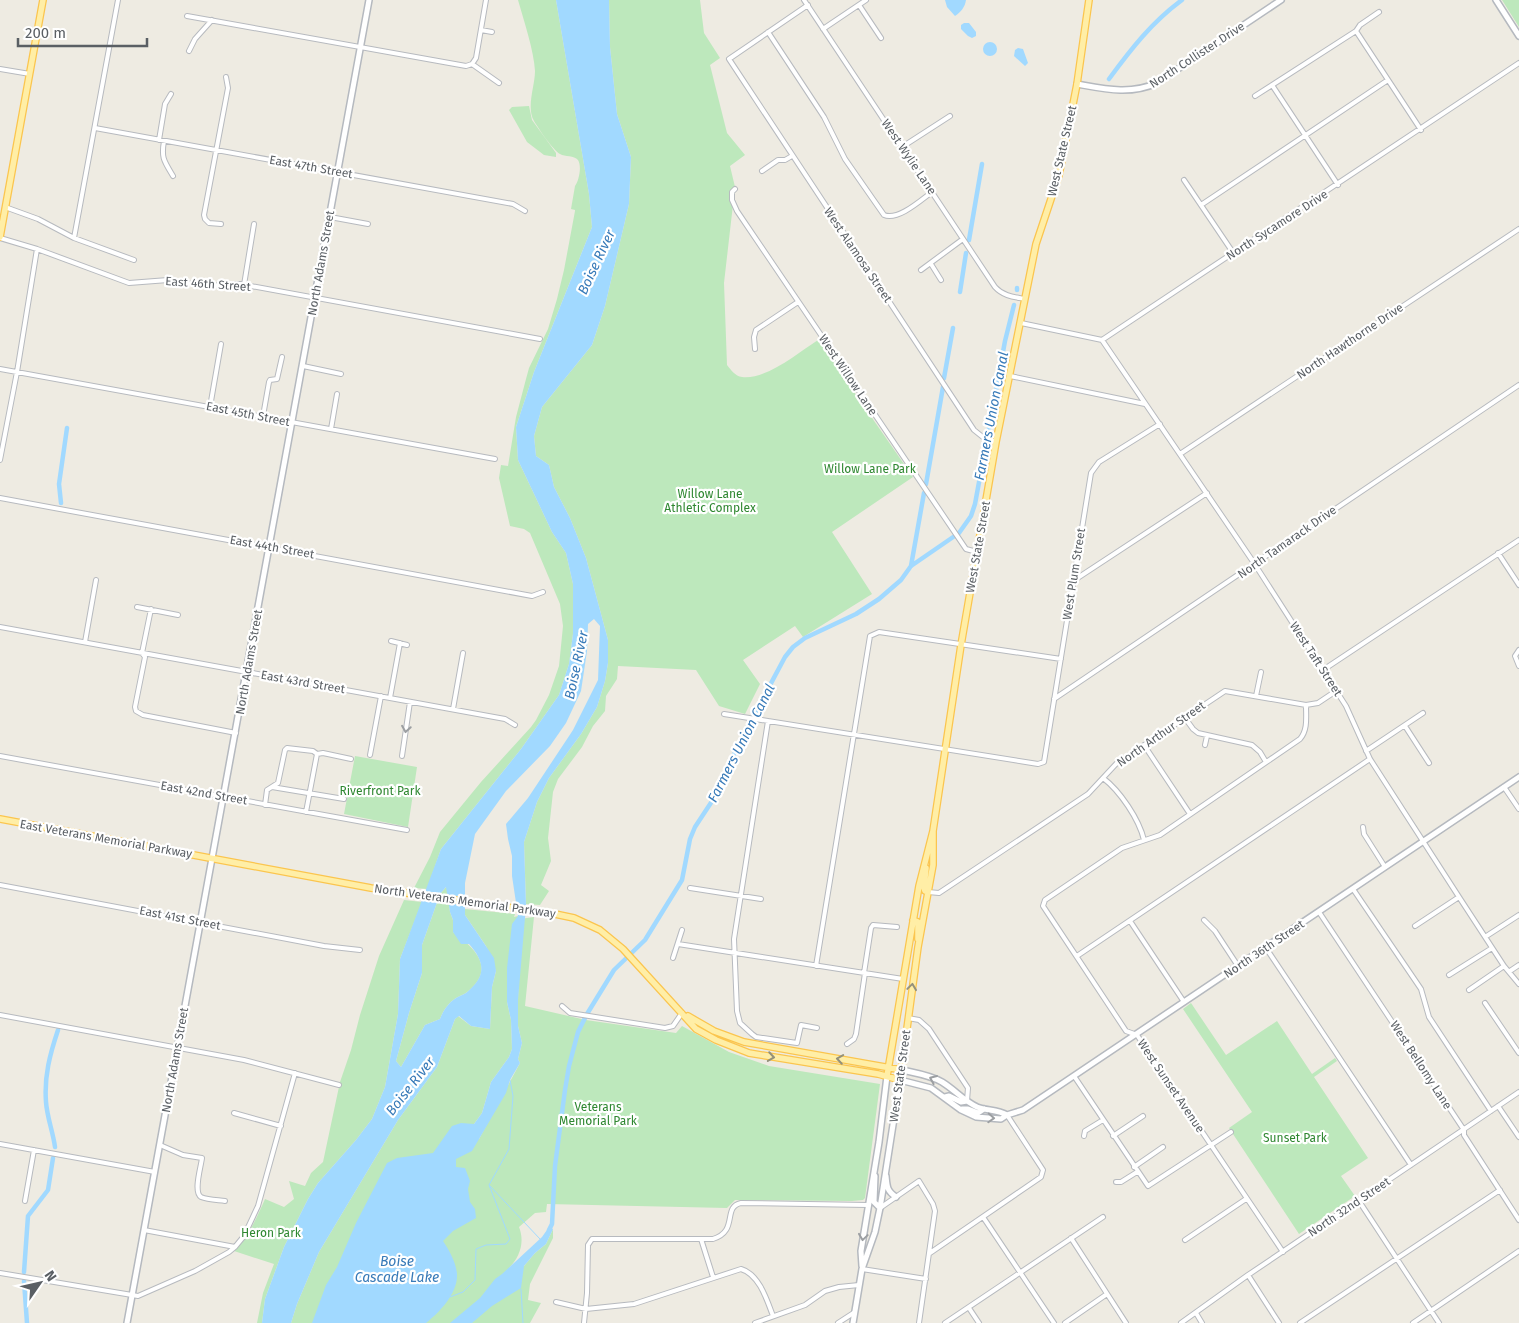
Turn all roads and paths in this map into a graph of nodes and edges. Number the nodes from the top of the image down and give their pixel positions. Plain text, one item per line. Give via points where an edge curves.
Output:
1 (44, 0) edge
2 (118, 0) edge
3 (369, 0) edge
4 (486, 0) edge
5 (804, 0) edge
6 (866, 0) edge
7 (1089, 0) edge
8 (1281, 0) edge
9 (1496, 0) edge
10 (858, 5) junction
11 (808, 6) junction
12 (1379, 12) dead end
13 (186, 16) dead end
14 (212, 20) junction
15 (823, 28) junction
16 (481, 30) junction
17 (1356, 31) junction
18 (492, 32) dead end
19 (768, 32) junction
20 (1519, 36) edge
21 (881, 38) dead end
22 (361, 48) junction
23 (189, 51) dead end
24 (1519, 63) edge
25 (472, 64) junction
26 (0, 69) edge
27 (30, 74) junction
28 (226, 77) dead end
29 (1388, 80) junction
30 (499, 83) dead end
31 (1077, 84) junction
32 (1272, 85) junction
33 (171, 94) dead end
34 (1255, 96) dead end
35 (950, 116) dead end
36 (94, 128) junction
37 (1421, 130) junction
38 (1304, 135) junction
39 (161, 140) junction
40 (902, 147) junction
41 (217, 150) junction
42 (792, 156) junction
43 (762, 171) dead end
44 (338, 172) junction
45 (174, 176) dead end
46 (1184, 180) dead end
47 (1338, 185) junction
48 (735, 189) dead end
49 (932, 192) junction
50 (1201, 205) junction
51 (6, 207) junction
52 (525, 211) dead end
53 (330, 216) junction
54 (221, 224) dead end
55 (254, 224) dead end
56 (368, 224) dead end
57 (1519, 229) edge
58 (0, 237) edge
59 (74, 238) junction
60 (963, 239) junction
61 (37, 249) junction
62 (1234, 254) junction
63 (134, 260) dead end
64 (930, 264) junction
65 (921, 270) dead end
66 (941, 280) dead end
67 (244, 285) junction
68 (315, 297) junction
69 (1025, 299) junction
70 (798, 302) junction
71 (1021, 323) junction
72 (540, 339) dead end
73 (1102, 340) junction
74 (221, 344) dead end
75 (755, 349) dead end
76 (282, 357) dead end
77 (303, 366) junction
78 (0, 369) edge
79 (17, 372) junction
80 (342, 374) dead end
81 (1010, 376) junction
82 (1519, 385) edge
83 (337, 394) dead end
84 (1146, 404) junction
85 (210, 407) junction
86 (263, 416) junction
87 (292, 422) junction
88 (1160, 424) junction
89 (331, 429) junction
90 (993, 441) junction
91 (1180, 454) junction
92 (496, 459) dead end
93 (0, 460) edge
94 (1207, 493) junction
95 (0, 498) edge
96 (1519, 540) edge
97 (269, 546) junction
98 (977, 552) junction
99 (1498, 553) junction
100 (1254, 562) junction
101 (96, 580) dead end
102 (1073, 582) junction
103 (1519, 585) edge
104 (543, 592) dead end
105 (137, 607) dead end
106 (151, 609) junction
107 (178, 615) dead end
108 (0, 627) edge
109 (391, 641) dead end
110 (85, 642) junction
111 (400, 643) junction
112 (407, 645) dead end
113 (961, 645) junction
114 (1519, 650) edge
115 (142, 652) junction
116 (463, 653) dead end
117 (1060, 660) junction
118 (1519, 666) edge
119 (1323, 670) junction
120 (247, 672) junction
121 (1261, 672) dead end
122 (1336, 691) junction
123 (381, 696) junction
124 (1256, 696) junction
125 (390, 698) junction
126 (1054, 699) junction
127 (410, 702) junction
128 (1306, 706) junction
129 (453, 710) junction
130 (1423, 713) dead end
131 (724, 714) dead end
132 (1185, 718) junction
133 (768, 721) junction
134 (515, 725) dead end
135 (1405, 726) junction
136 (236, 733) junction
137 (853, 734) junction
138 (1207, 736) junction
139 (1144, 745) junction
140 (1205, 745) dead end
141 (946, 749) junction
142 (1366, 751) junction
143 (317, 754) junction
144 (370, 755) dead end
145 (0, 756) edge
146 (402, 756) dead end
147 (351, 758) dead end
148 (1370, 759) junction
149 (1266, 762) junction
150 (1429, 763) dead end
151 (1519, 777) edge
152 (1103, 778) junction
153 (272, 786) junction
154 (1504, 787) junction
155 (310, 793) junction
156 (224, 797) junction
157 (344, 799) dead end
158 (265, 805) junction
159 (1519, 809) edge
160 (306, 812) junction
161 (1190, 814) junction
162 (0, 819) edge
163 (1363, 828) dead end
164 (407, 830) dead end
165 (933, 832) junction
166 (1144, 840) junction
167 (1422, 842) junction
168 (213, 858) junction
169 (925, 861) junction
170 (1385, 867) junction
171 (0, 886) edge
172 (690, 888) dead end
173 (1353, 888) junction
174 (928, 892) junction
175 (740, 896) junction
176 (1459, 898) junction
177 (762, 900) dead end
178 (1319, 912) junction
179 (1519, 915) edge
180 (913, 920) junction
181 (1204, 920) dead end
182 (1130, 921) junction
183 (201, 922) junction
184 (1416, 926) dead end
185 (897, 927) dead end
186 (682, 930) dead end
187 (1485, 938) junction
188 (678, 944) junction
189 (919, 944) junction
190 (1266, 948) junction
191 (1492, 948) junction
192 (360, 950) dead end
193 (733, 953) junction
194 (1077, 956) junction
195 (673, 958) dead end
196 (1519, 965) edge
197 (816, 966) junction
198 (1238, 966) junction
199 (1504, 966) junction
200 (1510, 971) junction
201 (865, 973) junction
202 (1449, 975) dead end
203 (903, 979) junction
204 (1519, 984) edge
205 (1469, 990) dead end
206 (1184, 1002) junction
207 (1485, 1003) dead end
208 (562, 1006) dead end
209 (682, 1013) junction
210 (0, 1015) edge
211 (908, 1018) junction
212 (817, 1028) dead end
213 (1137, 1035) junction
214 (847, 1044) dead end
215 (178, 1047) junction
216 (1519, 1053) edge
217 (888, 1067) junction
218 (902, 1070) junction
219 (295, 1073) junction
220 (887, 1076) junction
221 (1074, 1076) junction
222 (900, 1080) junction
223 (339, 1085) dead end
224 (966, 1085) junction
225 (1519, 1092) edge
226 (959, 1095) junction
227 (945, 1097) junction
228 (967, 1101) junction
229 (1498, 1106) junction
230 (984, 1109) junction
231 (961, 1110) junction
232 (1491, 1111) junction
233 (234, 1113) dead end
234 (1007, 1115) junction
235 (1143, 1116) dead end
236 (1103, 1120) junction
237 (281, 1126) junction
238 (1464, 1130) junction
239 (1231, 1132) dead end
240 (1084, 1136) dead end
241 (1113, 1136) junction
242 (1519, 1137) edge
243 (0, 1144) edge
244 (160, 1145) junction
245 (1211, 1146) junction
246 (1163, 1147) dead end
247 (34, 1150) junction
248 (875, 1165) junction
249 (1411, 1165) junction
250 (886, 1166) junction
251 (1134, 1166) junction
252 (155, 1172) junction
253 (1137, 1172) junction
254 (1116, 1182) dead end
255 (1500, 1190) junction
256 (896, 1196) junction
257 (1246, 1199) junction
258 (25, 1201) dead end
259 (225, 1201) dead end
260 (1359, 1201) junction
261 (868, 1206) junction
262 (880, 1208) junction
263 (984, 1217) junction
264 (1103, 1217) dead end
265 (1519, 1220) edge
266 (144, 1230) junction
267 (1071, 1238) junction
268 (701, 1239) junction
269 (1185, 1240) dead end
270 (235, 1247) junction
271 (1519, 1251) edge
272 (1283, 1252) junction
273 (930, 1253) junction
274 (1397, 1259) junction
275 (862, 1269) junction
276 (0, 1273) edge
277 (1021, 1273) junction
278 (1248, 1276) junction
279 (714, 1277) junction
280 (926, 1279) junction
281 (860, 1285) junction
282 (1107, 1294) junction
283 (132, 1297) junction
284 (556, 1302) dead end
285 (969, 1308) junction
286 (586, 1309) junction
287 (1431, 1310) junction
288 (855, 1312) junction
289 (1196, 1313) junction
290 (773, 1316) junction
291 (127, 1323) edge
292 (584, 1323) edge
293 (755, 1323) edge
294 (838, 1323) edge
295 (853, 1323) edge
296 (919, 1323) edge
297 (945, 1323) edge
298 (979, 1323) edge
299 (1054, 1323) edge
300 (1064, 1323) edge
301 (1126, 1323) edge
302 (1181, 1323) edge
303 (1202, 1323) edge
304 (1279, 1323) edge
305 (1300, 1323) edge
306 (1413, 1323) edge
307 (1439, 1323) edge

1 - 27 main road
2 - 36 street
3 - 22 street, North Adams Street
4 - 16 street
5 - 11 street, West Wylie Lane
6 - 10 street
7 - 31 main road, West State Street
8 - 31 street, North Collister Drive via 1148,87 1128,91
9 - 20 street
10 - 15 street
10 - 21 street
11 - 15 street, West Wylie Lane
11 - 19 street
12 - 17 street
13 - 14 street
14 - 22 street
14 - 23 street
15 - 40 street, West Wylie Lane
16 - 18 street
16 - 25 street
17 - 29 street
17 - 32 street
19 - 42 street, West Alamosa Street via 729,59
19 - 49 street via 880,211 889,217 898,215
22 - 25 street via 466,66
22 - 44 street, North Adams Street
24 - 37 street, North Sycamore Drive
25 - 30 street
26 - 27 street
27 - 51 main road
28 - 41 street via 228,88
29 - 37 street
29 - 38 street
31 - 69 main road, West State Street via 1059,175 1036,244
32 - 34 street
32 - 38 street
33 - 39 street via 165,104
35 - 40 street
36 - 39 street, East 47th Street
36 - 59 street
37 - 47 street, North Sycamore Drive
38 - 47 street
38 - 50 street
39 - 41 street, East 47th Street
39 - 45 street via 163,160
40 - 49 street, West Wylie Lane
41 - 44 street, East 47th Street
41 - 54 street via 204,219
42 - 43 street via 778,160
42 - 90 street, West Alamosa Street via 974,430
44 - 52 street, East 47th Street via 513,204
44 - 53 street, North Adams Street
46 - 50 street
47 - 62 street, North Sycamore Drive
48 - 70 street, West Willow Lane via 732,200 737,211
49 - 60 street, West Wylie Lane
50 - 62 street
51 - 58 main road
51 - 59 street
53 - 56 street
53 - 68 street, North Adams Street
55 - 67 street
57 - 91 street, North Hawthorne Drive
58 - 61 street, East 46th Street
59 - 63 street
60 - 64 street
60 - 69 street, West Wylie Lane via 999,292
61 - 67 street, East 46th Street via 129,283 168,280 205,286
61 - 79 street
62 - 73 street, North Sycamore Drive
64 - 65 street
64 - 66 street
67 - 68 street, East 46th Street
68 - 72 street, East 46th Street
68 - 77 street, North Adams Street
69 - 71 main road, West State Street
70 - 75 street via 756,330
70 - 98 street, West Willow Lane via 966,549
71 - 73 street
71 - 81 main road, West State Street
73 - 84 street, West Taft Street
74 - 85 street
76 - 86 street via 277,378 269,382
77 - 80 street
77 - 87 street, North Adams Street
78 - 79 street, East 45th Street
79 - 85 street, East 45th Street
79 - 93 street
81 - 84 street
81 - 90 main road, West State Street
82 - 100 street, North Tamarack Drive
83 - 89 street
84 - 88 street, West Taft Street
85 - 86 street, East 45th Street
86 - 87 street, East 45th Street
87 - 89 street, East 45th Street
87 - 97 street, North Adams Street
88 - 91 street, West Taft Street
88 - 102 street, West Plum Street via 1094,468 1089,479
89 - 92 street, East 45th Street
90 - 98 main road, West State Street
91 - 94 street, West Taft Street
94 - 100 street, West Taft Street
94 - 102 street
95 - 97 street, East 44th Street
96 - 99 street
97 - 104 street, East 44th Street via 532,596
97 - 120 street, North Adams Street
98 - 113 main road, West State Street
99 - 103 street
99 - 119 street
100 - 119 street, West Taft Street
100 - 126 street, North Tamarack Drive
101 - 110 street
102 - 117 street, West Plum Street
105 - 106 street
106 - 107 street
106 - 115 street
108 - 110 street, East 43rd Street
109 - 111 street
110 - 115 street, East 43rd Street
111 - 112 street
111 - 125 street
113 - 117 street
113 - 137 street via 872,633
113 - 141 main road, West State Street
114 - 118 street via 1515,656
115 - 120 street, East 43rd Street
115 - 136 street via 136,711 142,715
116 - 129 street
117 - 126 street, West Plum Street
119 - 122 street, West Taft Street
120 - 123 street, East 43rd Street
120 - 136 street, North Adams Street
121 - 124 street
122 - 128 street via 1318,703
122 - 142 street, West Taft Street via 1355,722
123 - 125 street, East 43rd Street
123 - 144 street
124 - 128 street, North Arthur Street
124 - 132 street, North Arthur Street via 1225,691
125 - 127 street, East 43rd Street
126 - 141 street, West Plum Street via 1046,759 1042,764
127 - 129 street, East 43rd Street
127 -> 146 street
128 - 149 street via 1303,736
129 - 134 street, East 43rd Street via 505,719
130 - 135 street
131 - 133 street
132 - 138 street via 1193,729
132 - 139 street, North Arthur Street
133 - 137 street
133 - 175 street
135 - 142 street
135 - 150 street
136 - 156 street, North Adams Street
137 - 141 street
137 - 197 street
138 - 140 street
138 - 149 street via 1252,746
139 - 152 street, North Arthur Street via 1116,764
139 - 161 street
141 - 165 main road, West State Street
142 - 148 street, West Taft Street
143 - 147 street
143 - 153 street via 287,748 278,783
143 - 155 street
145 - 156 street, East 42nd Street
148 - 167 street, West Taft Street
148 - 182 street
149 - 161 street
151 - 154 street, North 36th Street
152 - 166 street via 1117,791 1138,822
152 - 174 street, North Arthur Street via 1088,794 939,893
153 - 155 street
153 - 158 street
154 - 159 street
154 - 167 street, North 36th Street
155 - 157 street
155 - 160 street
156 - 158 street, East 42nd Street
156 - 168 street, North Adams Street
158 - 160 street, East 42nd Street
160 - 164 street, East 42nd Street
161 - 166 street via 1160,835
162 - 168 main road, East Veterans Memorial Parkway
163 - 170 street
165 - 169 main road, West State Street
165 - 174 main road, West State Street via 933,865
166 - 194 street, West Sunset Avenue via 1122,848 1045,900 1043,906
167 - 170 street, North 36th Street
167 - 176 street, West Taft Street
168 - 183 street, North Adams Street
168 - 209 main road, North Veterans Memorial Parkway via 371,888 574,918 600,930 623,950
169 - 174 main road, West State Street via 924,888
169 - 180 main road, West State Street
170 - 173 street, North 36th Street
171 - 183 street, East 41st Street
172 - 175 street
173 - 178 street, North 36th Street
173 - 232 street via 1421,989 1428,1017
174 - 189 main road, West State Street
175 - 177 street
175 - 193 street
176 - 184 street
176 - 187 street, West Taft Street
178 - 190 street, North 36th Street
178 - 238 street, West Bellomy Lane
179 - 187 street
180 - 189 main road, West State Street via 918,922
180 - 203 main road, West State Street
181 - 198 street
182 - 194 street
182 - 206 street
183 - 192 street, East 41st Street
183 - 215 street, North Adams Street
185 - 201 street via 871,928
186 - 188 street
187 - 191 street, West Taft Street
188 - 193 street
188 - 195 street
211 -> 189 main road, West State Street
190 - 198 street, North 36th Street
190 - 249 street
191 - 199 street, West Taft Street
191 - 202 street
193 - 197 street
193 - 212 street via 740,1023 756,1037 797,1043 801,1025
194 - 213 street, West Sunset Avenue via 1126,1031
196 - 200 street
197 - 201 street
198 - 206 street, North 36th Street
199 - 200 street, West Taft Street
199 - 205 street
200 - 204 street, West Taft Street
201 - 203 street
201 - 214 street via 856,1034
203 - 217 main road, West State Street
206 - 213 street, North 36th Street
207 - 216 street
208 - 209 street via 577,1015 665,1028 673,1026
217 -> 209 main road, North Veterans Memorial Parkway via 744,1042 714,1031
209 -> 220 main road, North Veterans Memorial Parkway via 704,1034 749,1053
210 - 215 street
211 - 218 main road, West State Street
211 - 224 street via 919,1020 929,1029
213 - 221 street, North 36th Street
213 - 245 street, West Sunset Avenue
215 - 219 street
215 - 244 street, North Adams Street
217 - 218 main road, North Veterans Memorial Parkway
217 - 220 main road, West State Street
218 - 222 main road, West State Street
226 -> 218 street via 934,1078
219 - 223 street
219 - 237 street
220 - 222 main road, North Veterans Memorial Parkway
220 - 248 street, West State Street
221 - 234 street, North 36th Street via 1023,1110
221 - 236 street
222 - 227 street, North 36th Street via 931,1088
222 - 250 street, West State Street
224 - 226 street
224 - 228 street via 969,1092
225 - 229 street, North 32nd Street
226 - 228 street
227 - 228 street
227 - 231 street, North 36th Street
228 - 230 street
229 - 232 street, North 32nd Street
229 - 242 street
230 - 231 street via 978,1113
230 - 234 street
231 -> 234 street, North 36th Street via 982,1118 1002,1119
232 - 238 street, North 32nd Street
233 - 237 street
234 - 263 street via 1043,1170 1043,1175
235 - 241 street
236 - 240 street via 1086,1131
236 - 241 street
237 - 270 street via 258,1206
238 - 249 street, North 32nd Street
238 - 255 street, West Bellomy Lane via 1464,1136
239 - 245 street
241 - 251 street
243 - 247 street
244 - 252 street, North Adams Street
244 - 259 street via 202,1158 198,1194
245 - 253 street via 1148,1186
245 - 257 street, West Sunset Avenue
246 - 251 street
247 - 252 street
247 - 258 street
248 - 261 street, West State Street
248 - 262 street, West State Street via 874,1202
249 - 260 street, North 32nd Street
250 - 256 street via 887,1188
250 - 262 street, West State Street
251 - 253 street
252 - 266 street, North Adams Street
253 - 254 street
255 - 265 street, West Bellomy Lane
255 - 274 street
256 - 262 street
256 - 273 street via 919,1181 933,1204
257 - 269 street
257 - 272 street, West Sunset Avenue
260 - 272 street, North 32nd Street
260 - 274 street
261 - 268 street via 736,1204 724,1234 713,1239
261 -> 275 street, West State Street via 861,1252
262 - 275 street, West State Street
263 - 273 street
263 - 277 street
264 - 267 street
266 - 270 street
266 - 283 street, North Adams Street
267 - 277 street
267 - 282 street
268 - 279 street
268 - 286 street via 590,1240
270 - 283 street via 196,1271
271 - 287 street
272 - 278 street, North 32nd Street
273 - 280 street
274 - 287 street
274 - 305 street
275 - 280 street
275 - 281 street, West State Street
276 - 283 street
277 - 285 street
277 - 299 street
278 - 289 street, North 32nd Street
278 - 304 street
279 - 286 street via 634,1304
279 - 290 street via 746,1270 762,1290
280 - 296 street
281 - 288 street, West State Street
281 - 290 street via 825,1291 804,1305
282 - 300 street
282 - 301 street
283 - 291 street, North Adams Street
284 - 286 street
285 - 297 street
285 - 298 street
286 - 292 street
287 - 306 street
287 - 307 street
288 - 294 street
288 - 295 street, West State Street
289 - 302 street, North 32nd Street
289 - 303 street
290 - 293 street

